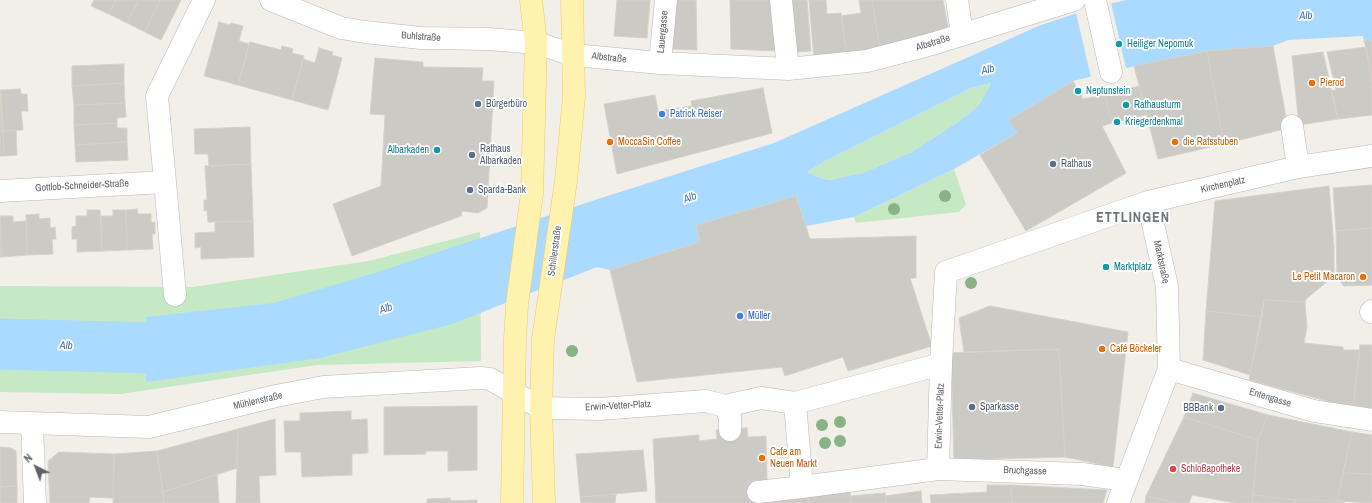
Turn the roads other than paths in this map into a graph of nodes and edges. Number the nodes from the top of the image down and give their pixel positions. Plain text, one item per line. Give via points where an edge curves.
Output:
1 (204, 0) edge
2 (271, 0) edge
3 (532, 0) edge
4 (572, 0) edge
5 (666, 0) edge
6 (782, 0) edge
7 (957, 0) edge
8 (1074, 0) edge
9 (1096, 4) edge
10 (962, 34) junction
11 (536, 43) junction
12 (574, 55) junction
13 (660, 63) junction
14 (788, 69) junction
15 (1111, 72) dead end
16 (1292, 126) dead end
17 (1372, 156) edge
18 (1298, 167) junction
19 (165, 182) junction
20 (0, 191) edge
21 (1148, 202) junction
22 (174, 295) dead end
23 (941, 364) junction
24 (1169, 369) junction
25 (514, 392) junction
26 (795, 403) junction
27 (725, 406) junction
28 (541, 408) junction
29 (1372, 420) edge
30 (0, 422) edge
31 (32, 424) junction
32 (730, 430) dead end
33 (931, 469) junction
34 (1125, 480) junction
35 (802, 487) junction
36 (758, 492) dead end
37 (35, 503) edge
38 (512, 503) edge
39 (544, 503) edge
40 (1118, 503) edge

1 - 19 street via 157,96
2 - 11 street, Buhlstraße via 347,29 421,38
3 - 11 main road
4 - 12 main road, Schillerstraße
5 - 13 street, Lauergasse
6 - 14 street
7 - 10 street
8 - 10 street, Albstraße
9 - 15 street
10 - 14 street, Albstraße via 867,61
11 - 12 street, Buhlstraße
11 - 25 main road via 532,193 517,305
12 - 13 street, Albstraße
12 - 28 main road, Schillerstraße via 574,96 566,181 543,339
13 - 14 street, Albstraße
16 - 18 street
17 - 18 street, Kirchenplatz
18 - 21 street, Kirchenplatz
19 - 20 street, Gottlob-Schneider-Straße
19 - 22 street
21 - 23 street, Erwin-Vetter-Platz via 946,272
21 - 24 street, Marktstraße via 1167,286
23 - 26 street
23 - 33 street, Erwin-Vetter-Platz
24 - 29 street, Entengasse via 1314,412
24 - 34 street, Marktstraße
25 - 28 street, Erwin-Vetter-Platz
25 - 31 street, Mühlenstraße via 480,378 367,383 323,387 150,427
25 - 38 main road
26 - 27 street, Erwin-Vetter-Platz via 761,398
26 - 35 street
27 - 28 street, Erwin-Vetter-Platz via 706,400 600,409
27 - 32 street via 730,417
28 - 39 main road, Schillerstraße
30 - 31 street, Mühlenstraße
31 - 37 street
33 - 34 street, Bruchgasse via 1082,474
33 - 35 street
34 - 40 street, Marktstraße
35 - 36 street

